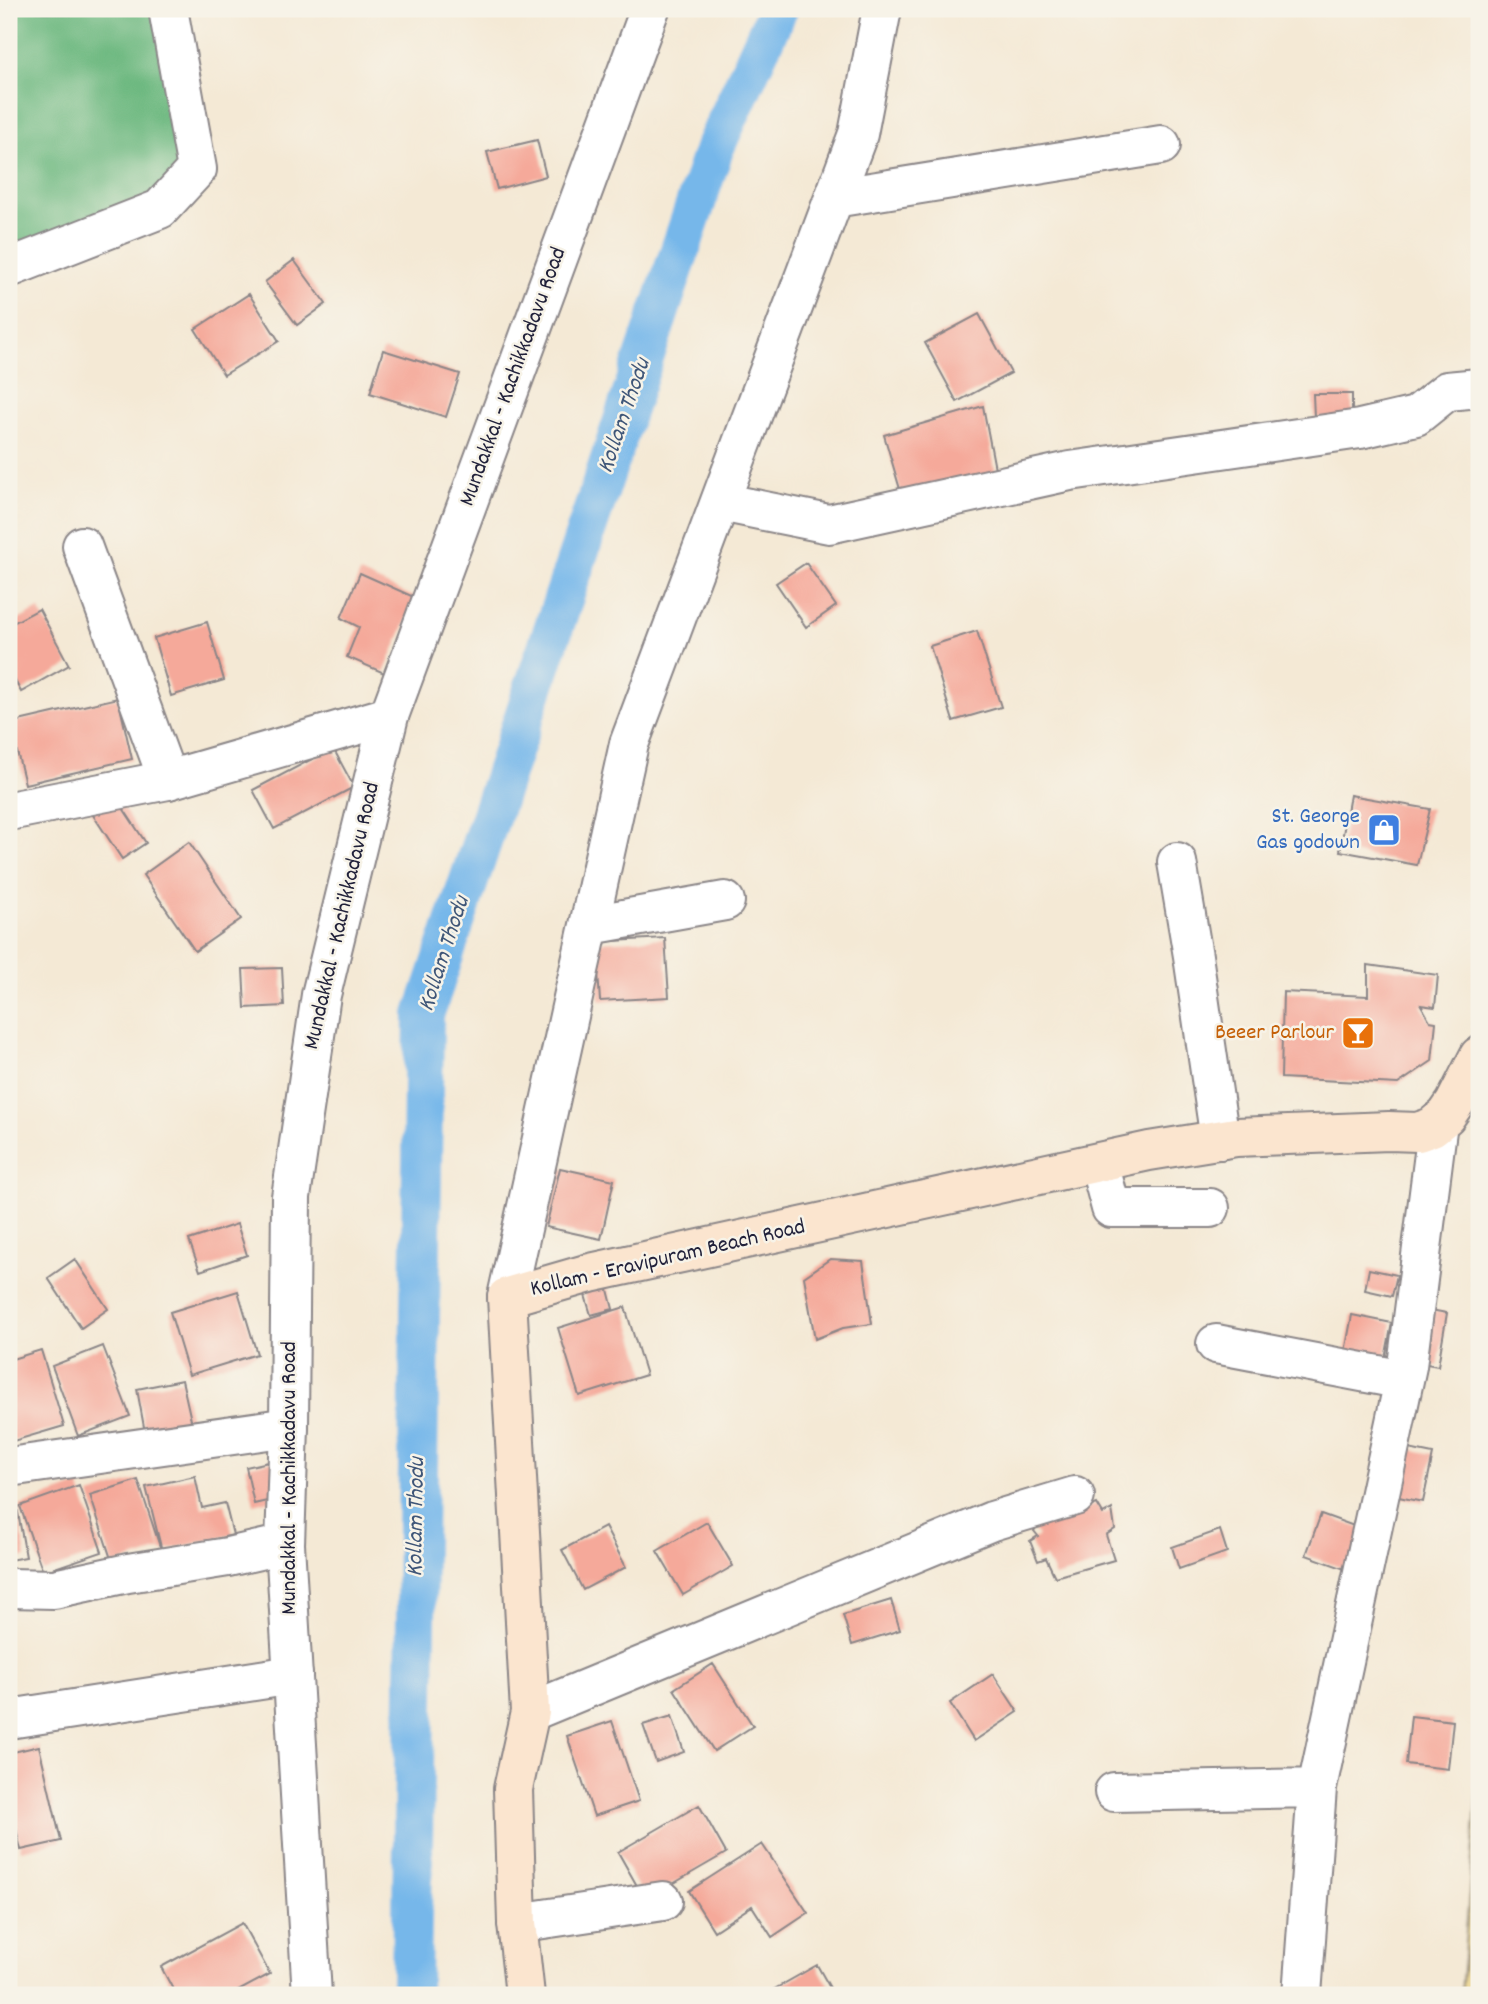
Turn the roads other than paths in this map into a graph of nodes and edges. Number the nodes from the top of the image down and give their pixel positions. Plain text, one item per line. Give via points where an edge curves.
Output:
1 (168, 9) edge
2 (882, 9) edge
3 (647, 11) edge
4 (1161, 145) dead end
5 (834, 198) junction
6 (9, 268) edge
7 (1479, 388) edge
8 (720, 502) junction
9 (82, 546) dead end
10 (389, 716) junction
11 (168, 780) junction
12 (9, 811) edge
13 (1177, 862) dead end
14 (725, 901) dead end
15 (590, 925) junction
16 (1479, 1056) edge
17 (1438, 1122) junction
18 (1220, 1140) junction
19 (1099, 1163) junction
20 (1210, 1208) dead end
21 (507, 1297) junction
22 (1216, 1344) dead end
23 (1404, 1380) junction
24 (289, 1427) junction
25 (9, 1467) edge
26 (1074, 1496) dead end
27 (285, 1544) junction
28 (9, 1588) edge
29 (293, 1675) junction
30 (530, 1712) junction
31 (9, 1720) edge
32 (1317, 1788) junction
33 (1114, 1792) dead end
34 (663, 1901) dead end
35 (517, 1923) junction
36 (305, 1993) edge
37 (525, 1995) edge
38 (1303, 1995) edge

1 - 6 street via 197,169 159,209
2 - 5 street via 858,134
3 - 10 street, Mundakkal - Kachikkadavu Road
4 - 5 street
5 - 8 street
7 - 8 street via 1447,391 1416,416 1360,429 1070,471 829,524
8 - 15 street via 629,744
9 - 11 street
10 - 11 street
10 - 24 street, Mundakkal - Kachikkadavu Road via 321,995 291,1197
11 - 12 street
13 - 18 street
14 - 15 street
15 - 21 street
16 - 17 main road via 1446,1116
17 - 18 main road, Kollam - Eravipuram Beach Road via 1411,1133
17 - 23 street
18 - 19 main road, Kollam - Eravipuram Beach Road
19 - 20 street via 1111,1209
19 - 21 main road, Kollam - Eravipuram Beach Road via 590,1273
21 - 30 main road, Kollam - Eravipuram Beach Road
22 - 23 street
23 - 32 street
24 - 25 street
24 - 27 street, Mundakkal - Kachikkadavu Road
26 - 30 street via 992,1521
27 - 28 street via 54,1588
27 - 29 street, Mundakkal - Kachikkadavu Road
29 - 31 street
29 - 36 street, Mundakkal - Kachikkadavu Road
30 - 35 main road, Kollam - Eravipuram Beach Road via 513,1789
32 - 33 street
32 - 38 street
34 - 35 street
35 - 37 main road, Kollam - Eravipuram Beach Road

